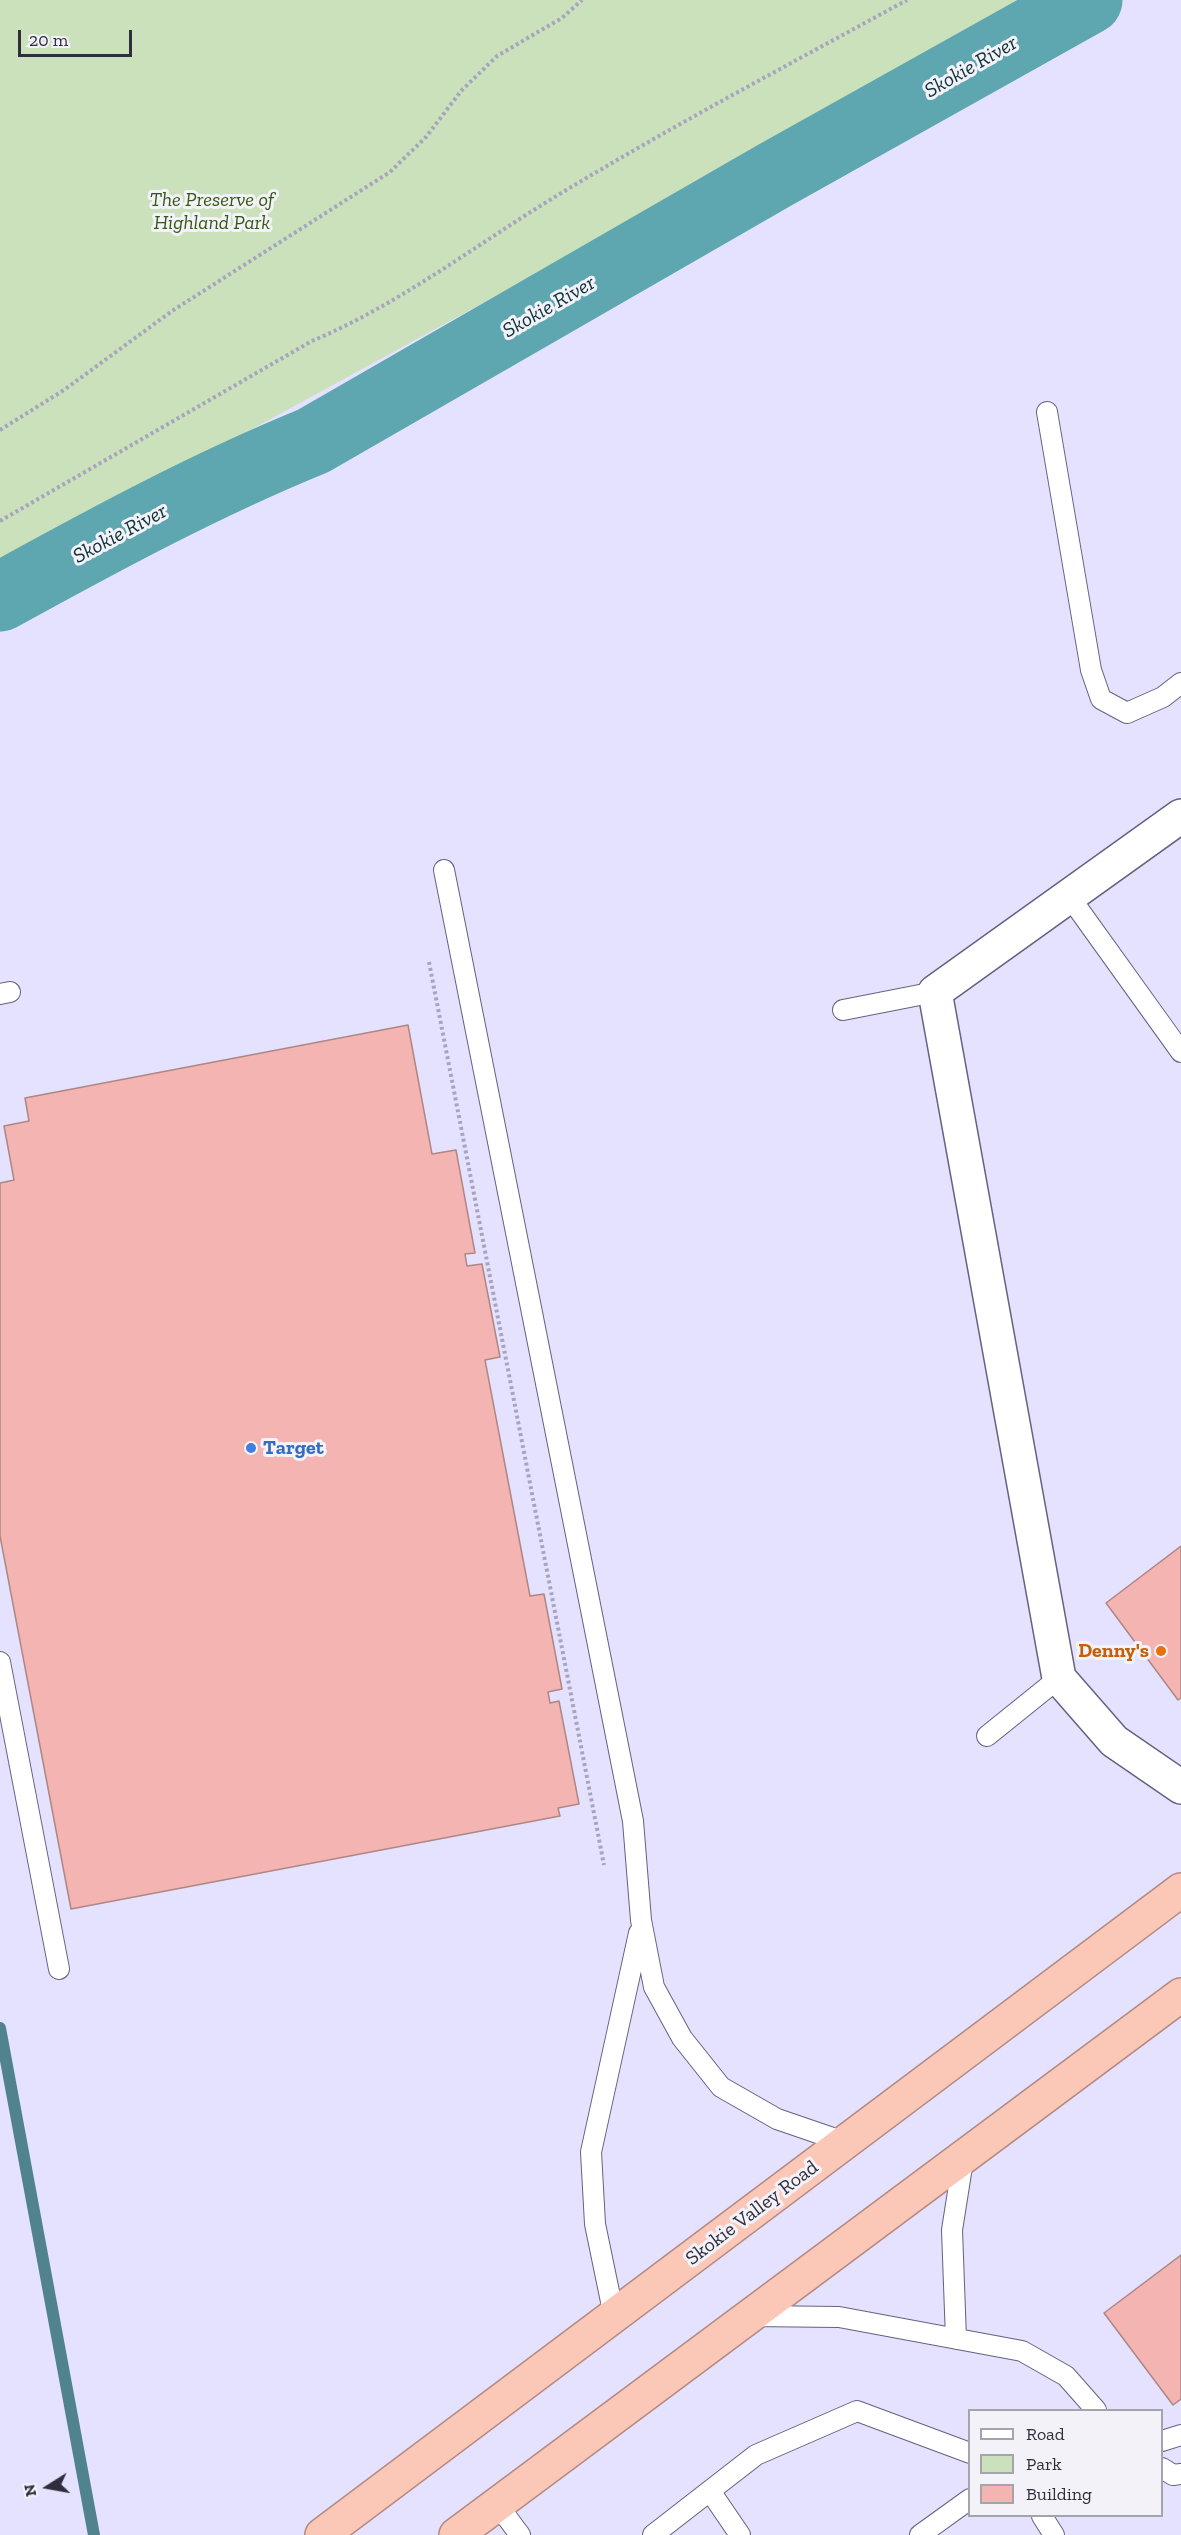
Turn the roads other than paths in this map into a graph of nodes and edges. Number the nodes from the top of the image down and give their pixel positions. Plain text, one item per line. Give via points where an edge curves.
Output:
1 (1047, 412) dead end
2 (1181, 683) edge
3 (1181, 816) edge
4 (444, 870) dead end
5 (1069, 896) junction
6 (935, 992) junction
7 (843, 1010) dead end
8 (1181, 1052) edge
9 (0, 1662) edge
10 (1059, 1678) junction
11 (987, 1736) dead end
12 (1181, 1787) edge
13 (1181, 1890) edge
14 (641, 1920) junction
15 (59, 1969) dead end
16 (1181, 1995) edge
17 (847, 2143) junction
18 (964, 2154) junction
19 (614, 2316) junction
20 (748, 2316) junction
21 (956, 2338) junction
22 (1095, 2409) edge
23 (1181, 2435) edge
24 (1163, 2440) edge
25 (968, 2453) edge
26 (1163, 2469) edge
27 (1181, 2474) edge
28 (710, 2491) junction
29 (968, 2500) edge
30 (497, 2504) junction
31 (1043, 2517) edge
32 (674, 2529) edge
33 (322, 2535) edge
34 (456, 2535) edge
35 (520, 2535) edge
36 (653, 2535) edge
37 (740, 2535) edge
38 (920, 2535) edge
39 (1054, 2535) edge

1 - 2 lane via 1091,670 1101,699 1127,713 1163,697
3 - 5 street
4 - 14 lane via 633,1821
5 - 6 street
5 - 8 lane
6 - 7 lane
6 - 10 street
9 - 15 lane
10 - 11 lane
10 - 12 street via 1114,1741
13 - 17 highway, Skokie Valley Road
14 - 17 lane via 654,1987 682,2038 721,2087 777,2119
14 - 19 lane via 591,2152 595,2224
16 - 18 highway
17 - 19 highway, Skokie Valley Road
18 - 20 highway
18 - 21 lane via 952,2230
19 - 33 highway, Skokie Valley Road
20 - 21 lane via 839,2317
20 - 30 highway
21 - 22 lane via 1022,2351 1066,2376
23 - 24 lane
25 - 28 lane via 857,2411 756,2455
26 - 27 lane via 1173,2475
28 - 32 lane
28 - 37 lane
29 - 38 lane
30 - 34 highway
30 - 35 lane
31 - 39 lane
32 - 36 lane

